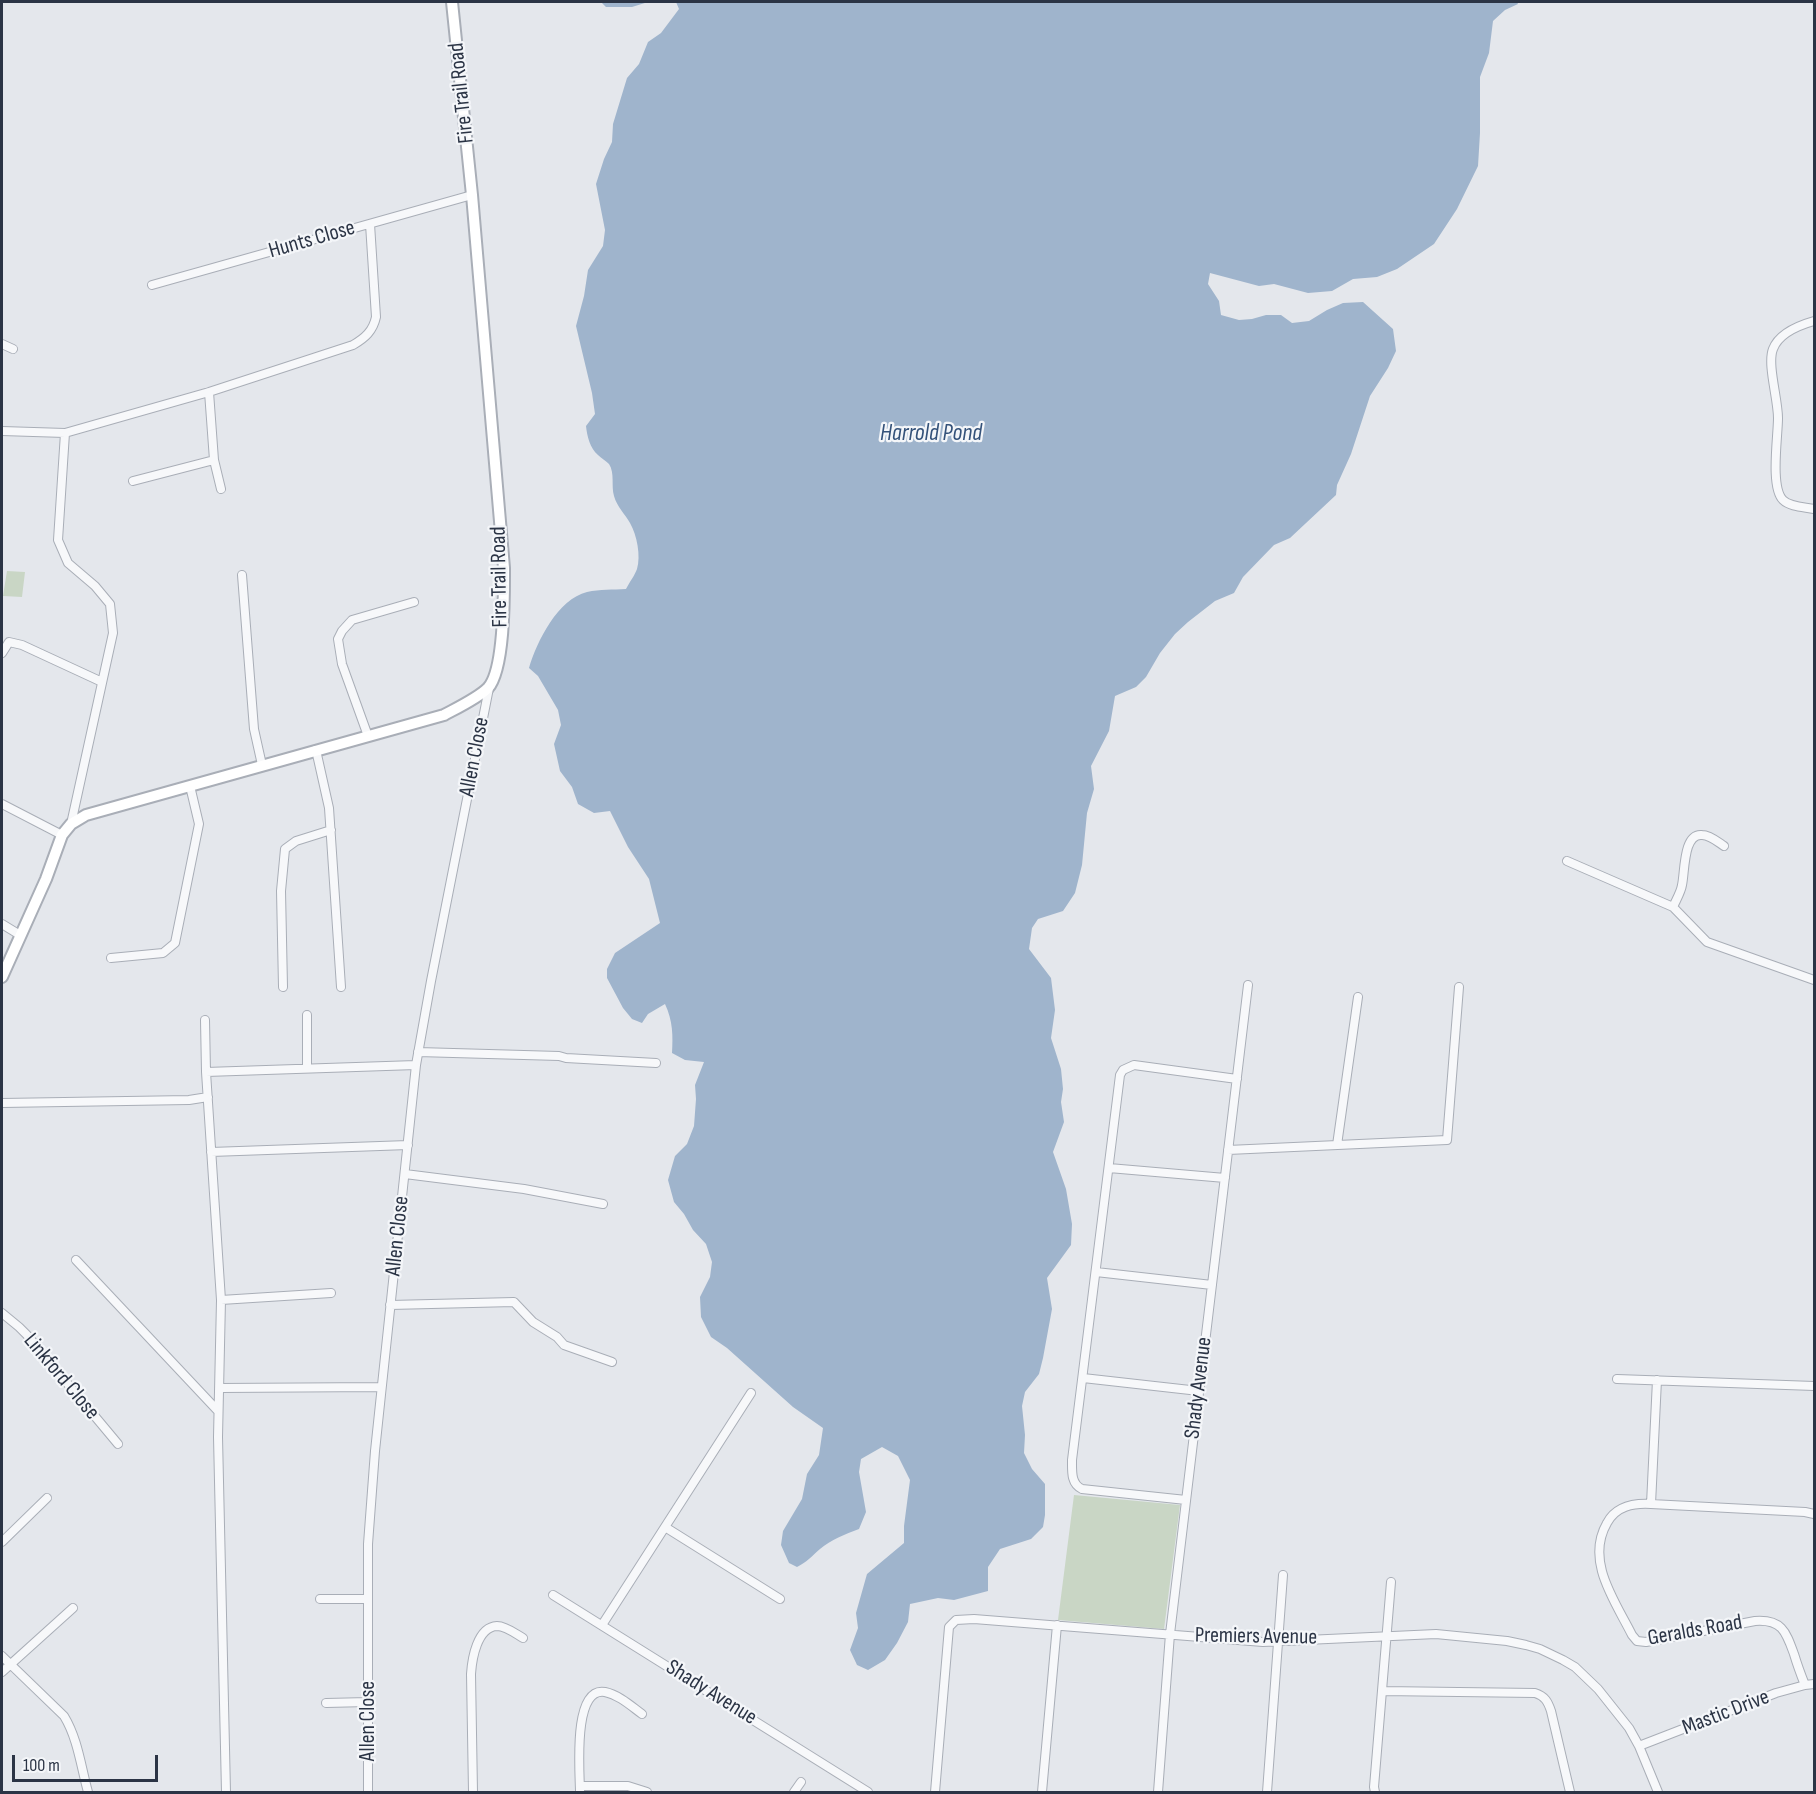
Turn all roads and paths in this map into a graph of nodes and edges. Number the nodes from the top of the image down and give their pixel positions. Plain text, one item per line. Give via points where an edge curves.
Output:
1 (452, 2) edge
2 (472, 195) junction
3 (370, 224) junction
4 (152, 285) dead end
5 (1815, 321) edge
6 (2, 344) edge
7 (14, 349) dead end
8 (208, 392) junction
9 (2, 431) edge
10 (65, 433) junction
11 (214, 460) junction
12 (133, 481) dead end
13 (221, 489) dead end
14 (1815, 509) edge
15 (242, 575) dead end
16 (414, 602) dead end
17 (2, 653) edge
18 (102, 682) junction
19 (489, 687) junction
20 (368, 736) junction
21 (316, 750) junction
22 (262, 765) junction
23 (190, 786) junction
24 (2, 804) edge
25 (71, 824) junction
26 (331, 830) junction
27 (62, 835) junction
28 (1724, 846) dead end
29 (1567, 861) dead end
30 (1673, 907) junction
31 (2, 924) edge
32 (20, 935) junction
33 (111, 958) dead end
34 (2, 977) edge
35 (1815, 980) edge
36 (1248, 985) dead end
37 (283, 987) dead end
38 (341, 987) dead end
39 (1459, 987) dead end
40 (1358, 997) dead end
41 (307, 1015) dead end
42 (205, 1020) dead end
43 (418, 1052) junction
44 (656, 1063) dead end
45 (416, 1065) junction
46 (307, 1068) junction
47 (207, 1072) junction
48 (1237, 1079) junction
49 (208, 1097) junction
50 (2, 1103) edge
51 (408, 1145) junction
52 (1337, 1145) junction
53 (1228, 1150) junction
54 (212, 1152) junction
55 (1109, 1168) junction
56 (405, 1174) junction
57 (1224, 1178) junction
58 (603, 1204) dead end
59 (76, 1260) dead end
60 (1096, 1272) junction
61 (1212, 1285) junction
62 (332, 1293) dead end
63 (221, 1300) junction
64 (390, 1305) junction
65 (2, 1313) edge
66 (612, 1362) dead end
67 (1083, 1378) junction
68 (1617, 1379) dead end
69 (1657, 1380) junction
70 (1815, 1386) edge
71 (381, 1387) junction
72 (220, 1388) junction
73 (1199, 1391) junction
74 (751, 1393) dead end
75 (218, 1411) junction
76 (118, 1444) dead end
77 (48, 1498) dead end
78 (1186, 1500) junction
79 (1651, 1504) junction
80 (1815, 1514) edge
81 (665, 1527) junction
82 (2, 1542) edge
83 (1283, 1575) dead end
84 (1391, 1582) dead end
85 (553, 1595) dead end
86 (320, 1599) dead end
87 (368, 1599) junction
88 (780, 1599) dead end
89 (72, 1608) dead end
90 (602, 1625) junction
91 (1057, 1625) junction
92 (1170, 1634) junction
93 (1386, 1635) junction
94 (523, 1638) dead end
95 (1279, 1641) junction
96 (2, 1656) edge
97 (9, 1664) junction
98 (2, 1672) edge
99 (1815, 1684) edge
100 (1805, 1685) junction
101 (1382, 1691) junction
102 (368, 1702) junction
103 (326, 1703) dead end
104 (642, 1714) dead end
105 (1640, 1746) junction
106 (801, 1782) dead end
107 (580, 1789) edge
108 (88, 1792) edge
109 (226, 1792) edge
110 (368, 1792) edge
111 (472, 1792) edge
112 (647, 1792) edge
113 (794, 1792) edge
114 (868, 1792) edge
115 (935, 1792) edge
116 (1042, 1792) edge
117 (1158, 1792) edge
118 (1267, 1792) edge
119 (1375, 1792) edge
120 (1570, 1792) edge
121 (1658, 1792) edge

1 - 2 street, Fire Trail Road
2 - 3 street, Hunts Close
2 - 19 street, Fire Trail Road via 504,568 505,610
3 - 4 street, Hunts Close
3 - 8 street via 376,316 365,338
5 - 14 street via 1783,336 1775,345 1771,360 1780,496 1787,503
6 - 7 street
8 - 10 street
8 - 11 street
9 - 10 street
10 - 18 street via 58,540 68,563 110,604 113,633
11 - 12 street
11 - 13 street
15 - 22 street via 254,729
16 - 20 street via 352,620 338,639 342,664
17 - 18 street via 9,642 22,645
18 - 25 street
19 - 20 street via 444,715
19 - 43 street, Allen Close
20 - 21 street
21 - 22 street
21 - 26 street
22 - 23 street
23 - 25 street via 86,815
23 - 33 street via 199,824 175,943 163,953
24 - 27 street
25 - 27 street
26 - 37 street via 296,841 285,849 281,891
26 - 38 street
27 - 32 street
28 - 30 street via 1706,835 1694,837
29 - 30 street
30 - 35 street via 1707,942
31 - 32 street
32 - 34 street
36 - 48 street, Shady Avenue
39 - 52 street via 1447,1140
40 - 52 street
41 - 46 street
42 - 47 street
43 - 44 street
43 - 45 street, Allen Close
45 - 46 street
45 - 51 street, Allen Close
46 - 47 street
47 - 49 street
48 - 53 street, Shady Avenue
48 - 55 street via 1128,1066 1120,1075
49 - 50 street
49 - 54 street
51 - 54 street
51 - 56 street, Allen Close
52 - 53 street
53 - 57 street, Shady Avenue
54 - 63 street
55 - 57 street
55 - 60 street
56 - 58 street
56 - 64 street, Allen Close
57 - 61 street, Shady Avenue
59 - 75 street
60 - 61 street
60 - 67 street
61 - 73 street, Shady Avenue
62 - 63 street
63 - 72 street
64 - 66 street via 514,1302 564,1346
64 - 71 street, Allen Close
65 - 76 street, Linkford Close via 27,1335
67 - 73 street
67 - 78 street via 1072,1460 1076,1486
68 - 69 street
69 - 70 street
69 - 79 street
71 - 72 street
71 - 87 street, Allen Close via 368,1544
72 - 75 street
73 - 78 street, Shady Avenue
74 - 81 street
75 - 109 street
77 - 82 street
78 - 92 street, Shady Avenue
79 - 80 street, Geralds Road
79 - 100 street, Geralds Road via 1629,1505 1615,1512 1604,1528 1599,1550 1606,1583 1635,1639 1646,1642 1755,1621 1772,1622 1787,1635
81 - 88 street
81 - 90 street
83 - 95 street
84 - 93 street
85 - 90 street, Shady Avenue
86 - 87 street
87 - 102 street, Allen Close
89 - 97 street
90 - 114 street, Shady Avenue
91 - 92 street, Premiers Avenue
91 - 115 street, Premiers Avenue via 974,1619 950,1624
91 - 116 street
92 - 95 street, Premiers Avenue
92 - 117 street, Shady Avenue
93 - 95 street, Premiers Avenue
93 - 101 street
93 - 105 street, Premiers Avenue via 1464,1636 1540,1649 1575,1667 1598,1689
94 - 111 street via 501,1627 491,1628 473,1654
95 - 118 street
96 - 97 street
97 - 98 street
97 - 108 street via 64,1716
99 - 100 street, Mastic Drive
100 - 105 street, Mastic Drive
101 - 119 street
101 - 120 street via 1541,1695 1551,1711
102 - 103 street
102 - 110 street, Allen Close
104 - 107 street via 605,1692 593,1694 584,1709 581,1726
105 - 121 street, Premiers Avenue
106 - 113 street
107 - 112 street via 628,1786

